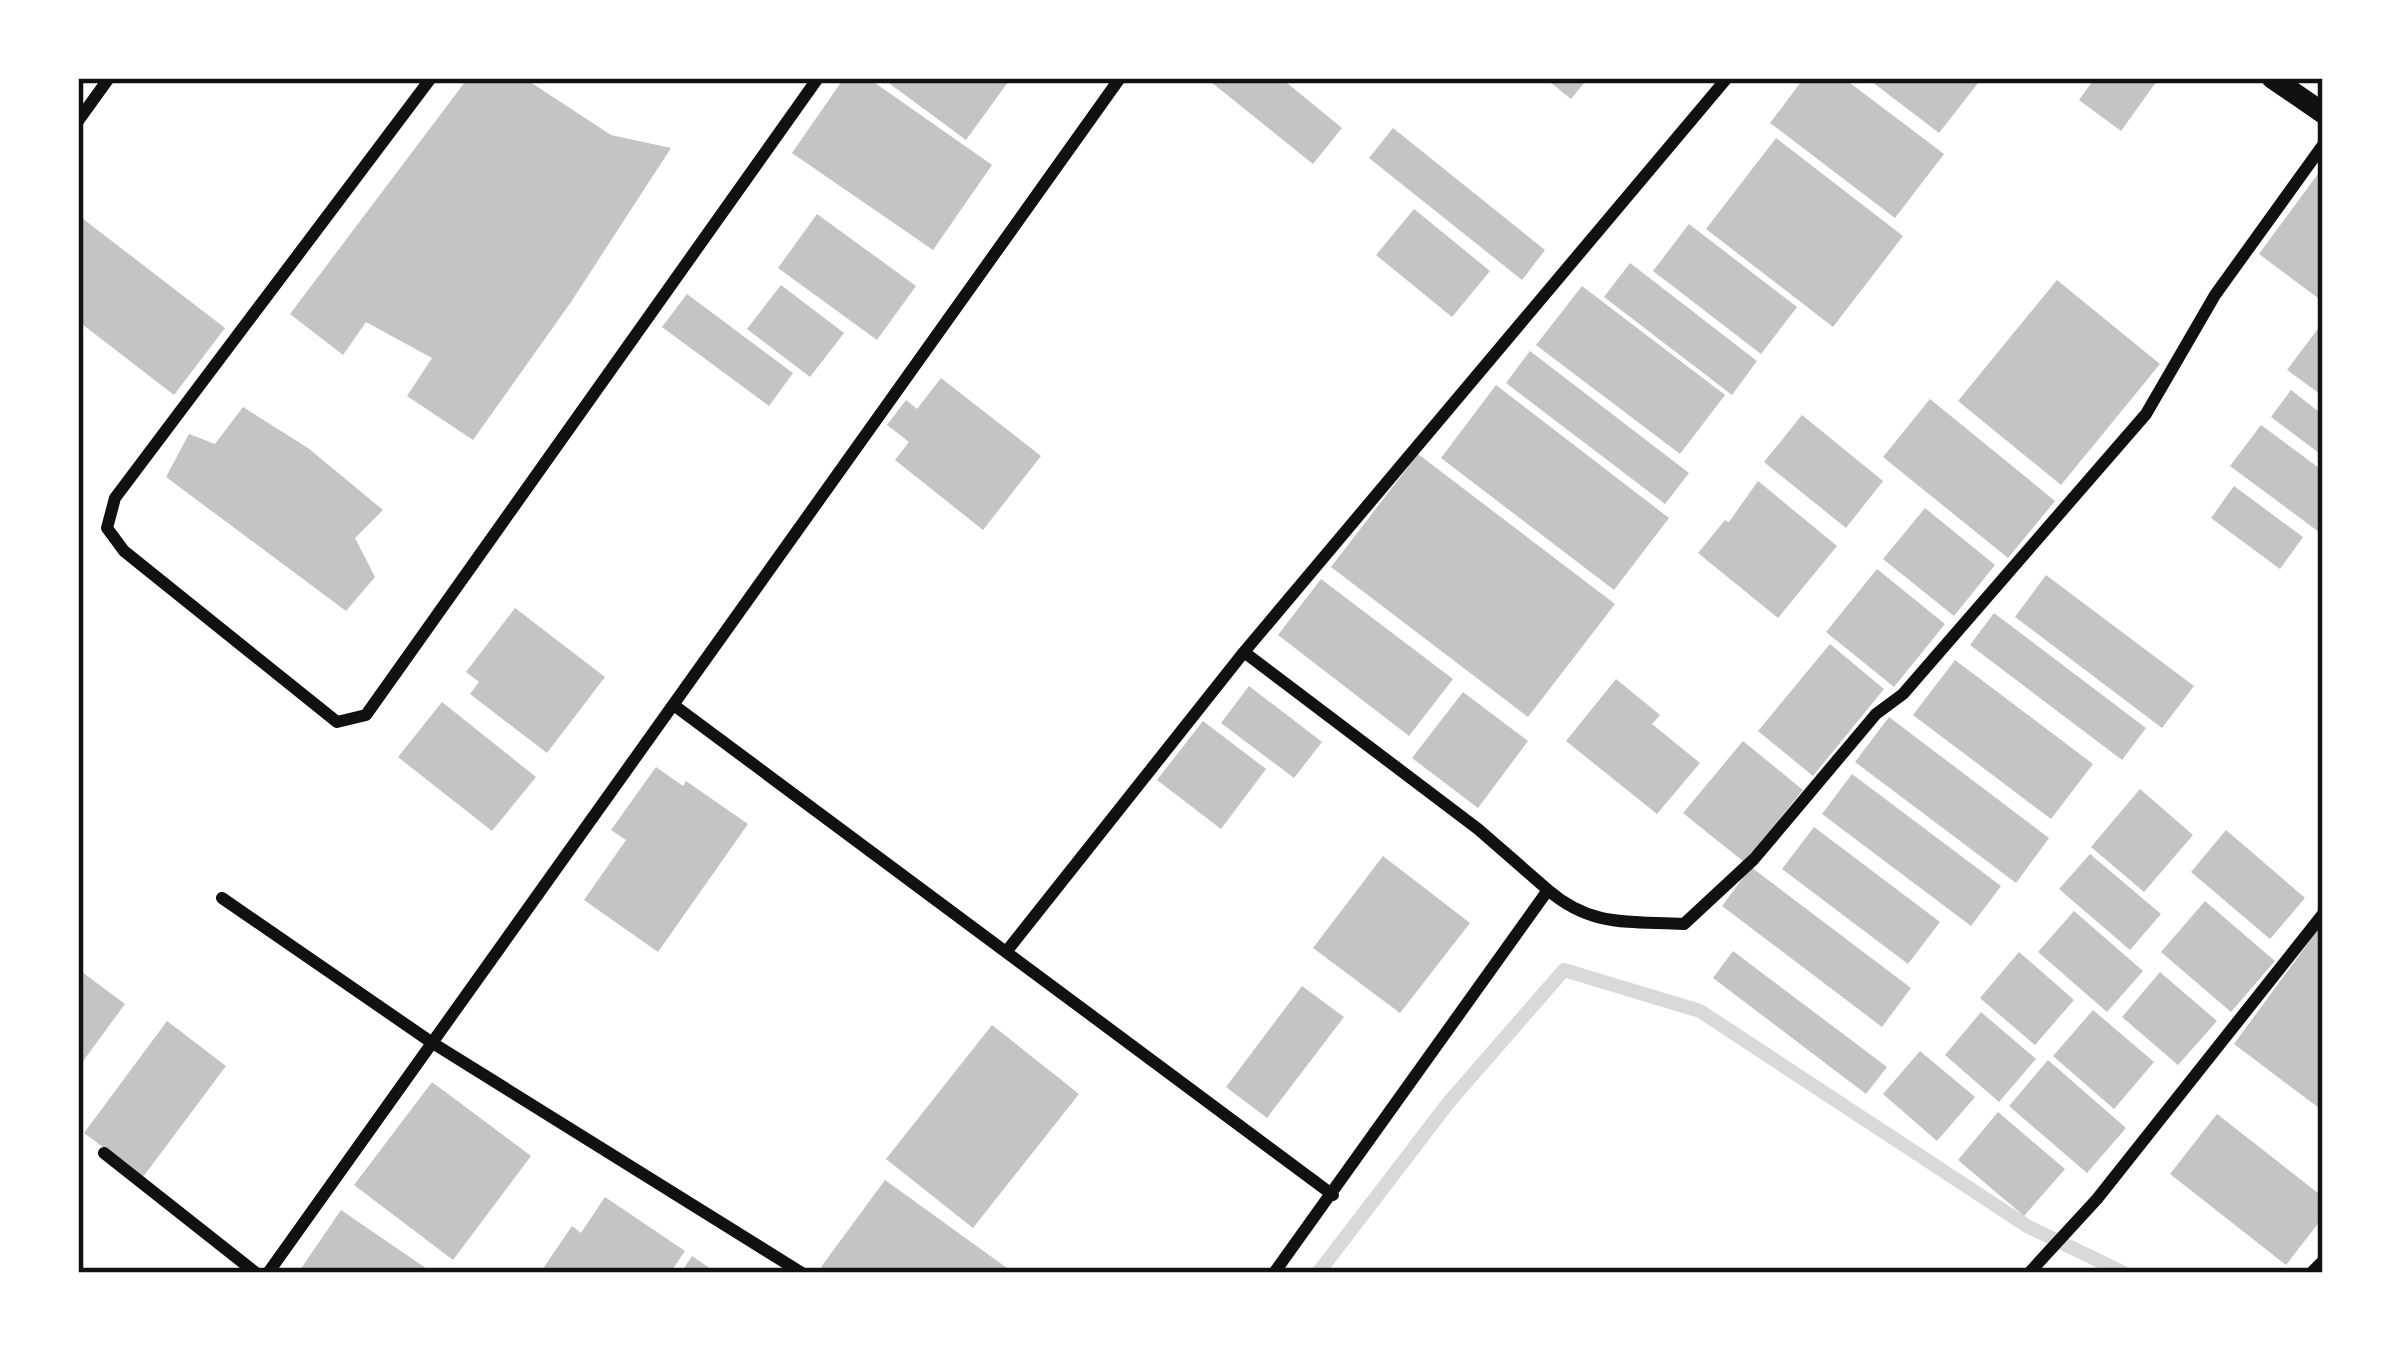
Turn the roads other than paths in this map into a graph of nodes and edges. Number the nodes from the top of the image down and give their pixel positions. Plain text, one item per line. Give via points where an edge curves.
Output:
1 (110, 78) edge
2 (431, 78) edge
3 (818, 78) edge
4 (1120, 78) edge
5 (1726, 78) edge
6 (2272, 78) edge
7 (2323, 113) edge
8 (78, 122) edge
9 (2323, 145) edge
10 (1244, 652) junction
11 (675, 706) junction
12 (1548, 890) junction
13 (222, 898) dead end
14 (2323, 914) edge
15 (1006, 952) junction
16 (430, 1042) junction
17 (104, 1153) dead end
18 (1333, 1195) junction
19 (2323, 1259) edge
20 (256, 1273) edge
21 (268, 1273) edge
22 (802, 1273) edge
23 (1274, 1273) edge
24 (2029, 1273) edge
25 (2308, 1273) edge

1 - 8 street
2 - 3 street via 115,498 107,528 124,551 337,722 366,715
4 - 11 street
5 - 10 street
6 - 7 street
9 - 12 street via 2215,295 2146,414 1754,859 1684,924 1607,922
10 - 12 street
10 - 15 street
11 - 15 street
11 - 16 street
12 - 18 street
13 - 16 street
14 - 24 street
15 - 18 street
16 - 21 street
16 - 22 street
17 - 20 street
18 - 23 street
19 - 25 lane

